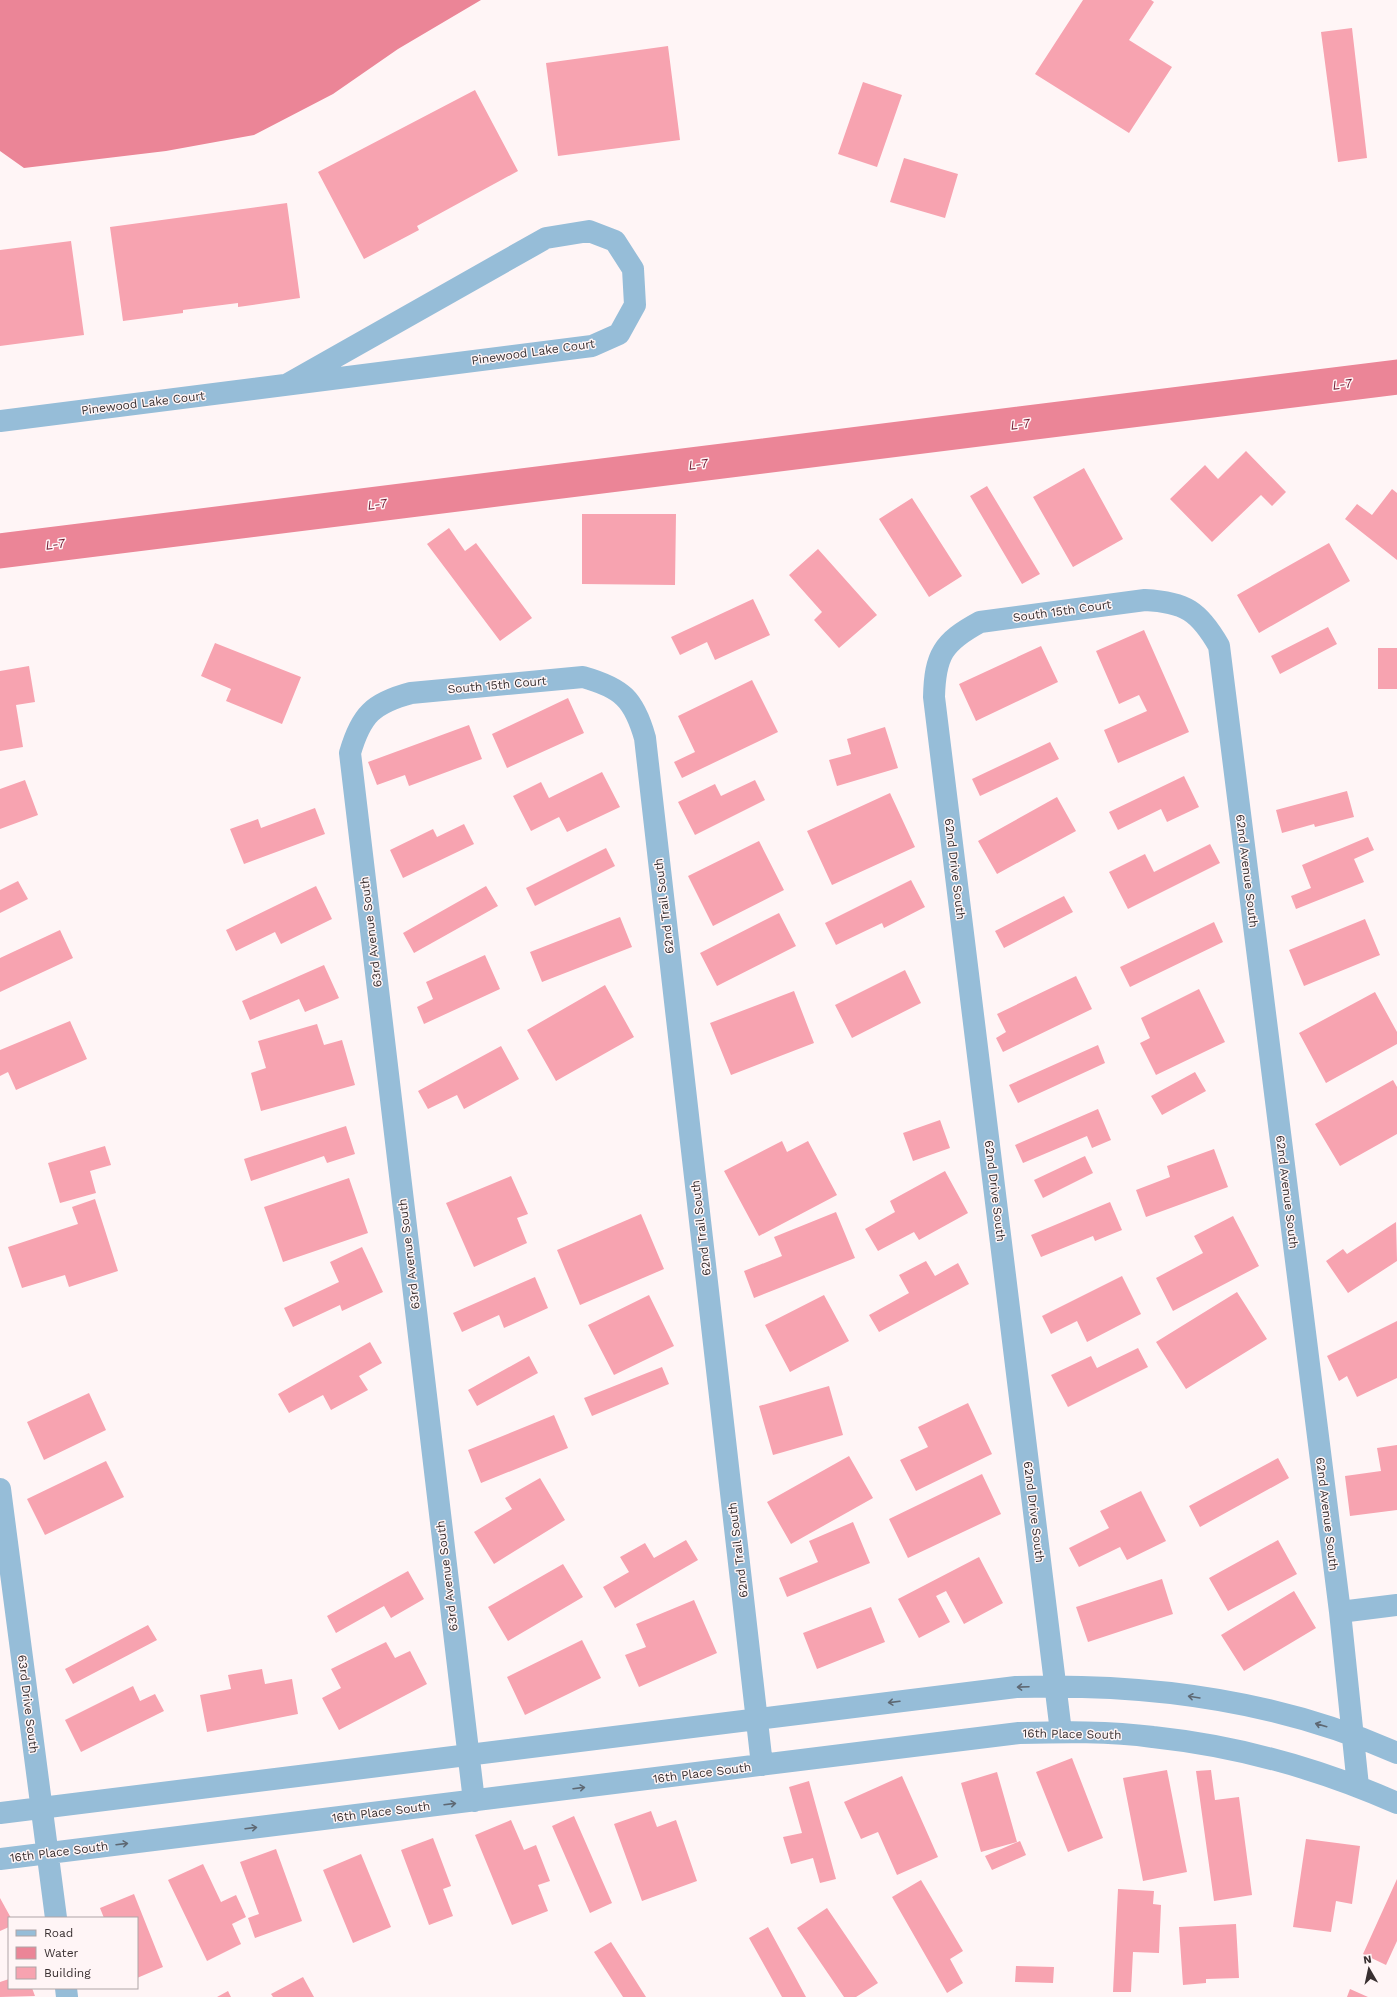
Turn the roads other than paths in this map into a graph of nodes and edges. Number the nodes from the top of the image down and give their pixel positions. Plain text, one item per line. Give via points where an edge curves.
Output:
1 (286, 385) junction
2 (0, 422) edge
3 (1190, 610) joint
4 (943, 651) joint
5 (624, 696) joint
6 (370, 712) joint
7 (0, 1489) edge
8 (1397, 1605) edge
9 (1340, 1612) junction
10 (1056, 1686) junction
11 (757, 1720) junction
12 (1061, 1732) junction
13 (1352, 1735) junction
14 (1397, 1753) edge
15 (468, 1755) junction
16 (762, 1765) junction
17 (1358, 1786) junction
18 (474, 1801) junction
19 (1397, 1803) edge
20 (41, 1808) junction
21 (0, 1813) edge
22 (48, 1854) junction
23 (0, 1859) edge
24 (56, 1917) edge

1 - 1 street, Pinewood Lake Court via 592,346 619,334 629,317 635,305 633,269 615,241 589,231 546,238
1 - 2 street, Pinewood Lake Court
3 - 4 street, South 15th Court via 1168,601 1145,600 980,622 959,634
3 - 9 street, 62nd Avenue South via 1208,626 1219,646
4 - 10 street, 62nd Drive South via 934,672 934,697
5 - 6 street, South 15th Court via 606,683 583,677 411,692 389,699
5 - 11 street, 62nd Trail South via 638,716 645,738
6 - 15 street, 63rd Avenue South via 356,731 350,753
7 - 20 street, 63rd Drive South
8 - 9 street
9 - 13 street, 62nd Avenue South
10 -> 11 street via 1016,1687
10 - 12 street, 62nd Drive South
13 -> 10 street via 1252,1706 1157,1690
11 - 15 street
11 - 16 street, 62nd Trail South
12 - 16 street, 16th Place South via 1019,1733
12 - 17 street, 16th Place South via 1152,1736 1242,1751 1329,1775
13 - 14 street
13 - 17 street, 62nd Avenue South
15 - 18 street, 63rd Avenue South
15 - 20 street
18 -> 16 street, 16th Place South
17 - 19 street, 16th Place South
22 -> 18 street, 16th Place South
20 - 21 street
20 - 22 street, 63rd Drive South
22 - 23 street, 16th Place South
22 - 24 street, 63rd Drive South

